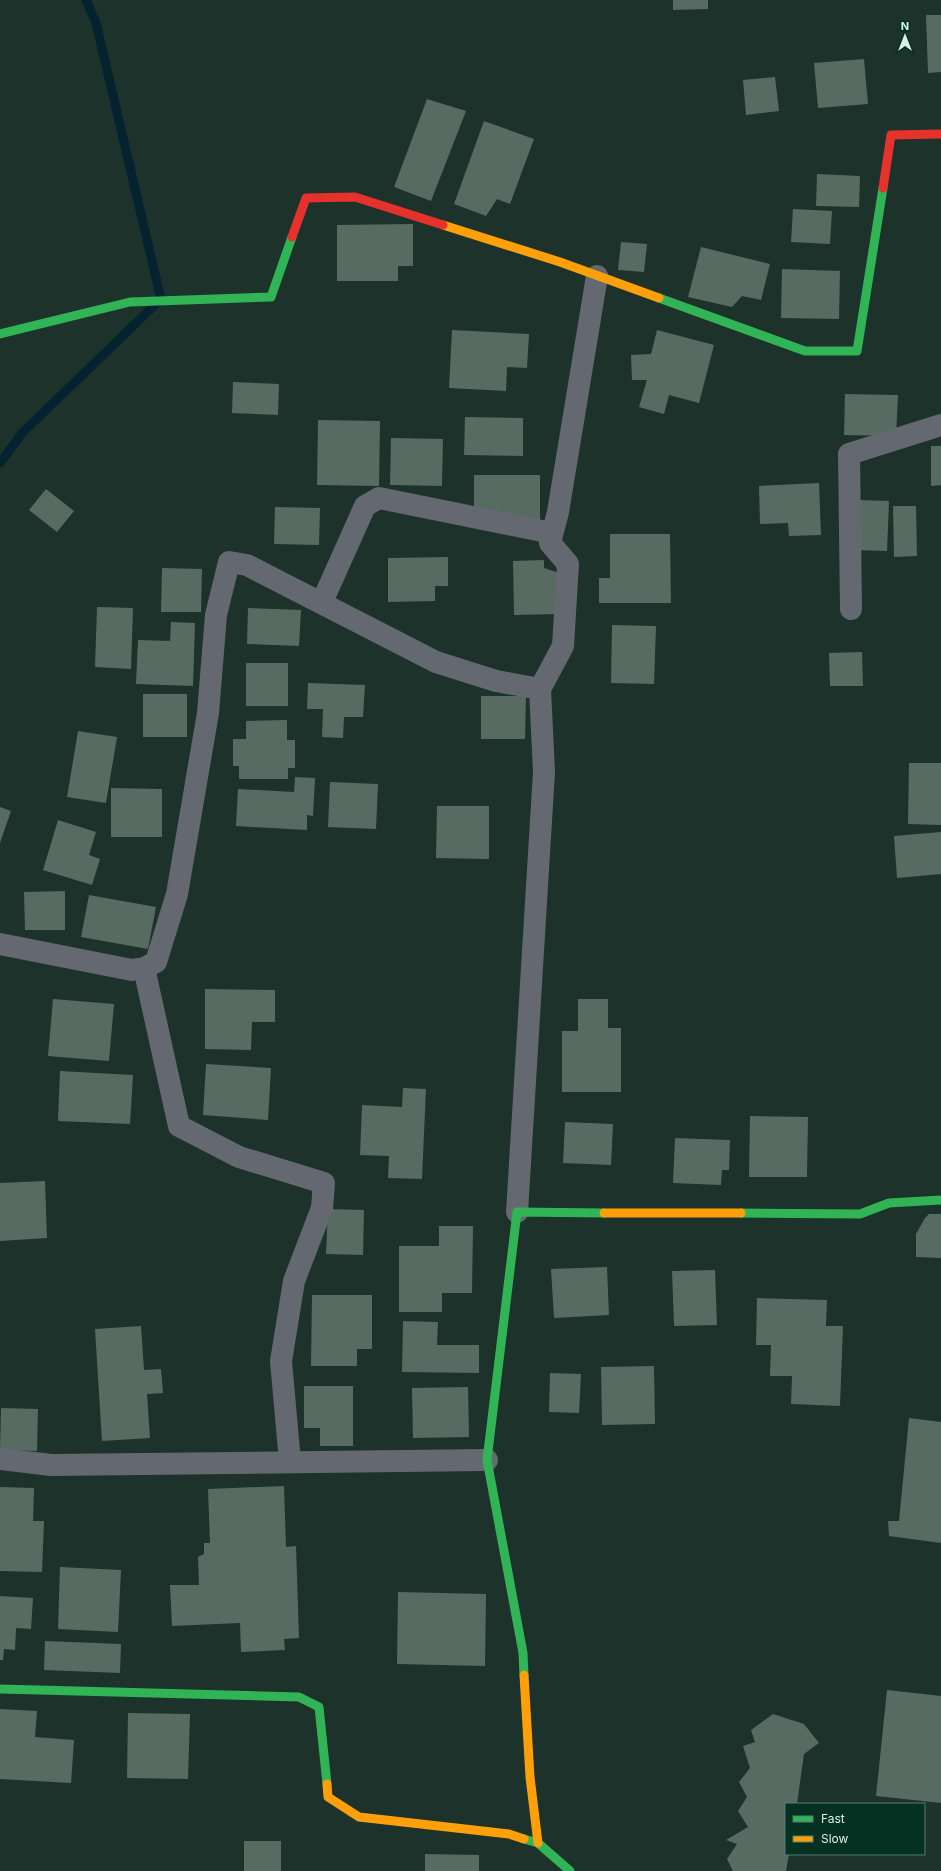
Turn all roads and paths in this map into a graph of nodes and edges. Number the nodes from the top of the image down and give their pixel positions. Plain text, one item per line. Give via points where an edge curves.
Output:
1 (941, 134) edge
2 (597, 276) junction
3 (0, 334) edge
4 (941, 425) edge
5 (552, 533) junction
6 (322, 602) junction
7 (851, 609) dead end
8 (540, 689) junction
9 (0, 944) edge
10 (144, 968) junction
11 (941, 1200) edge
12 (517, 1212) junction
13 (0, 1459) edge
14 (487, 1460) junction
15 (290, 1462) junction
16 (0, 1689) edge
17 (538, 1843) junction
18 (570, 1871) edge

1 - 2 street via 891,135 857,351 805,351
2 - 3 street via 355,197 306,198 271,297 130,302
2 - 5 street via 558,512
4 - 7 street via 849,454
5 - 6 street via 379,498 365,506
5 - 8 street via 550,542 568,564 563,646
6 - 8 street via 436,662 496,681
6 - 10 street via 247,565 229,562 216,615 208,712 177,894 156,962
8 - 12 street via 544,772
9 - 10 street via 132,970
10 - 15 street via 179,1126 239,1157 324,1183 322,1208 294,1281 281,1361
11 - 12 street via 889,1203 860,1214
12 - 14 street
13 - 15 street via 51,1465
14 - 15 street
14 - 17 street via 523,1653 530,1776
16 - 17 street via 299,1697 319,1707 328,1797 359,1817 509,1834
17 - 18 street

